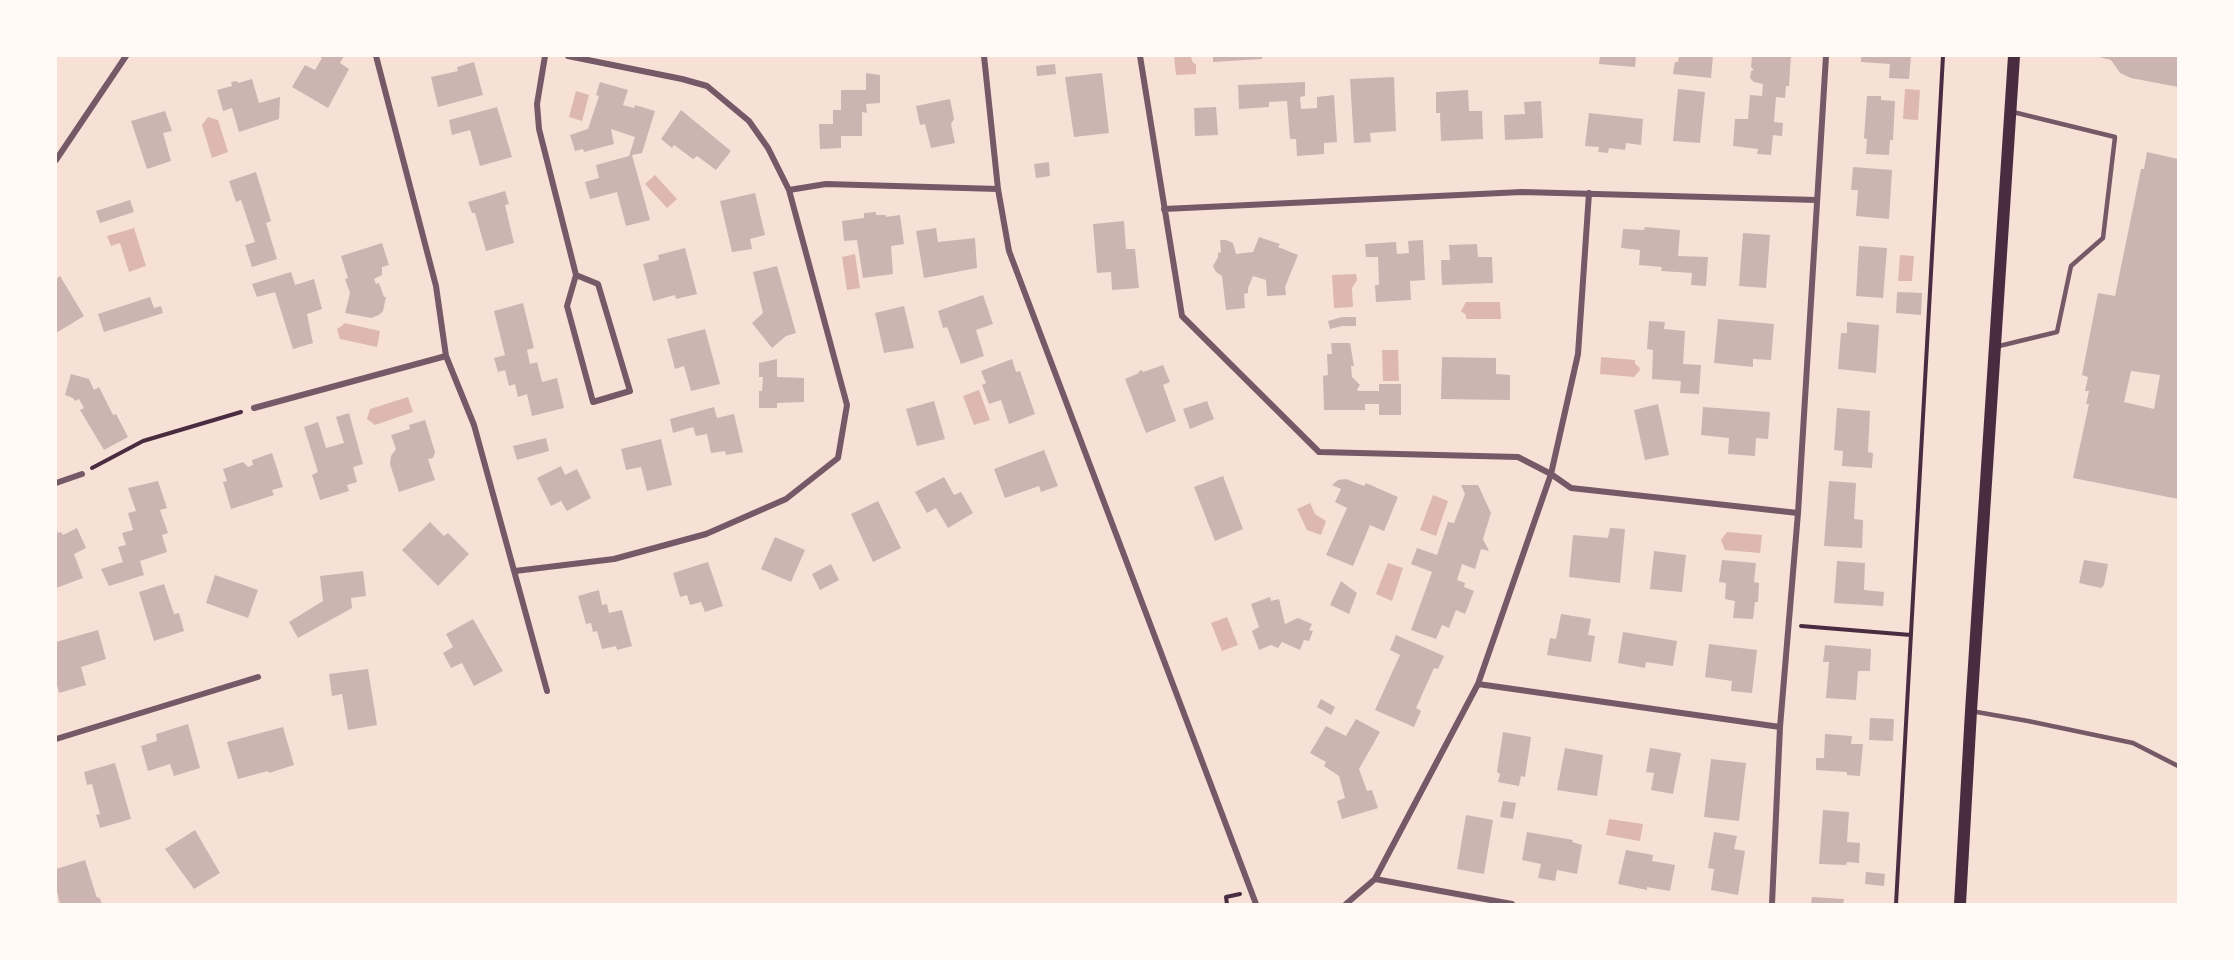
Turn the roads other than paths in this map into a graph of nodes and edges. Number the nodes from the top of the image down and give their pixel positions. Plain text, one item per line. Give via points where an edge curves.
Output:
1 (126, 56) edge
2 (376, 56) edge
3 (545, 56) edge
4 (568, 56) edge
5 (984, 56) edge
6 (1140, 56) edge
7 (1826, 56) edge
8 (2014, 56) edge
9 (2011, 111) junction
10 (56, 160) edge
11 (998, 189) junction
12 (789, 190) junction
13 (1589, 193) junction
14 (1816, 200) junction
15 (1164, 209) junction
16 (576, 275) junction
17 (1995, 347) junction
18 (446, 356) junction
19 (254, 408) road end
20 (82, 474) road end
21 (1551, 474) junction
22 (56, 483) edge
23 (1798, 513) junction
24 (514, 571) junction
25 (258, 677) dead end
26 (1478, 684) junction
27 (547, 691) dead end
28 (1971, 711) junction
29 (1780, 727) junction
30 (56, 739) edge
31 (2178, 766) edge
32 (1375, 879) junction
33 (1256, 904) edge
34 (1347, 904) edge
35 (1512, 904) edge
36 (1772, 904) edge
37 (1960, 904) edge

1 - 10 street
2 - 18 street via 436,286
3 - 16 street via 537,104 539,129
4 - 12 street via 706,86 749,121
5 - 11 street
6 - 15 street
7 - 14 street
8 - 9 main road
9 - 17 main road
9 - 17 lane via 2115,137 2103,238 2071,266 2057,332
11 - 12 street via 826,184
11 - 33 street via 1009,251
12 - 24 street via 847,405 838,458 786,499 706,534 614,559
13 - 14 street
13 - 15 street via 1522,192
13 - 21 street via 1578,354
14 - 23 street
15 - 21 street via 1182,316 1319,452 1518,457
16 - 16 street via 567,306 593,402 630,391 598,284
17 - 28 main road
18 - 19 street
18 - 24 street via 474,425
20 - 22 street
21 - 23 street via 1571,488
21 - 26 street
23 - 29 street
24 - 27 street
25 - 30 street
26 - 29 street
26 - 32 street
28 - 31 lane via 2133,743
28 - 37 main road
29 - 36 street
32 - 34 street
32 - 35 street

